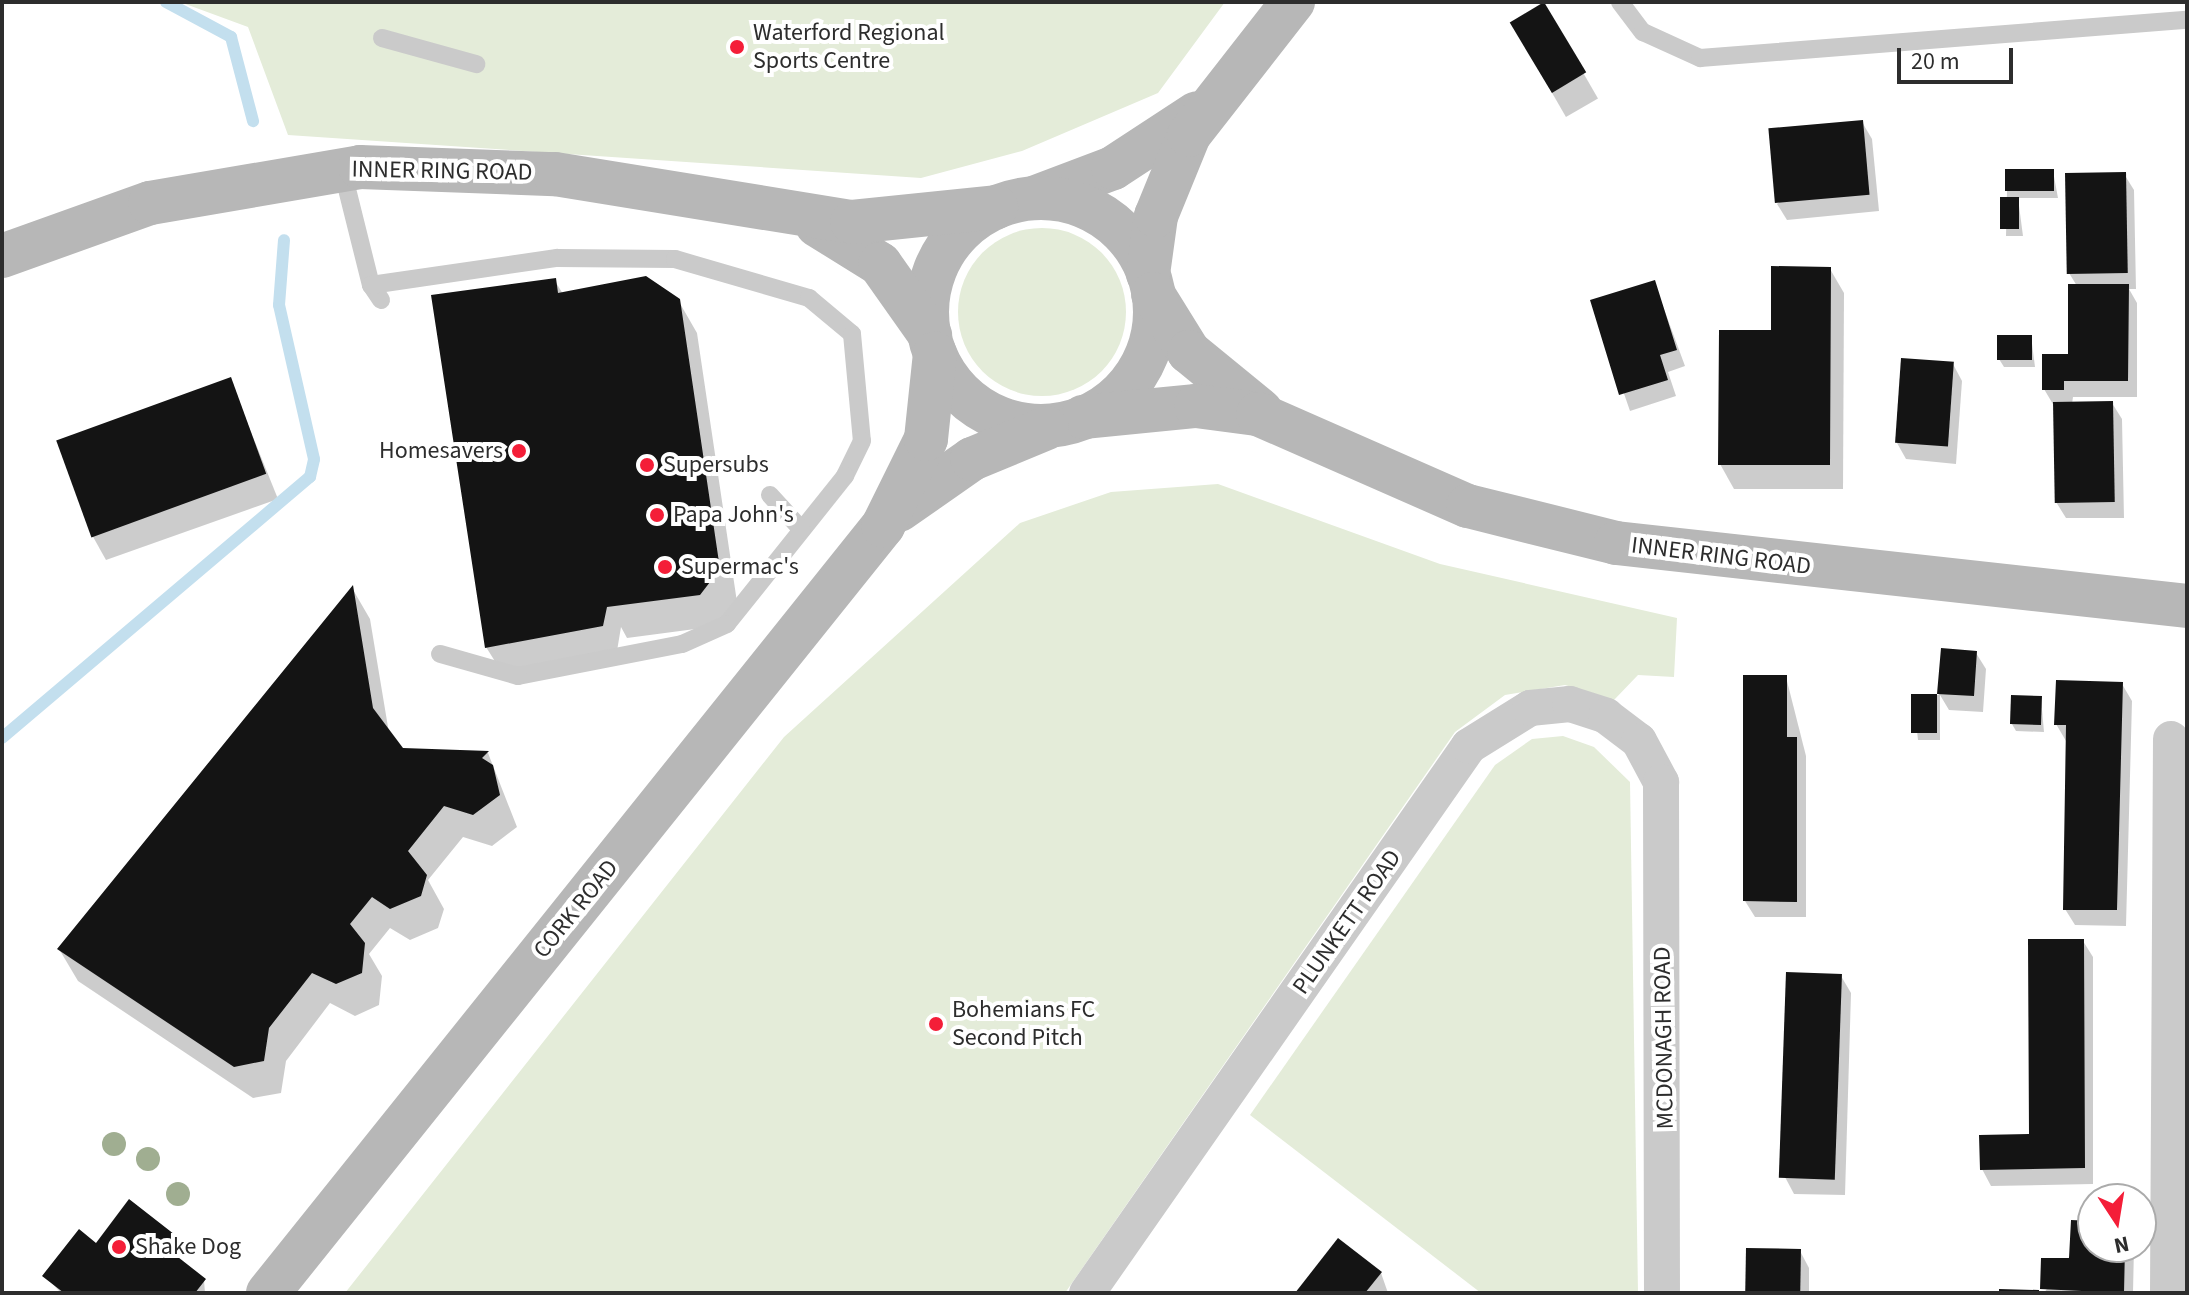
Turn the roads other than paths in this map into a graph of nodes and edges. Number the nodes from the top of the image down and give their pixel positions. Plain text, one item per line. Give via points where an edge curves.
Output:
1 (1293, 2) edge
2 (1620, 2) edge
3 (2187, 20) edge
4 (382, 38) dead end
5 (476, 64) dead end
6 (1211, 101) junction
7 (342, 169) junction
8 (1014, 203) junction
9 (796, 216) junction
10 (2, 256) edge
11 (1151, 284) junction
12 (932, 344) junction
13 (1072, 420) junction
14 (1277, 421) junction
15 (770, 495) dead end
16 (883, 526) junction
17 (802, 530) junction
18 (2187, 606) edge
19 (440, 654) dead end
20 (2171, 739) dead end
21 (1661, 782) joint
22 (2178, 915) edge
23 (2178, 1223) edge
24 (2168, 1276) edge
25 (268, 1293) edge
26 (1087, 1293) edge
27 (1662, 1293) edge

1 - 6 main road
2 - 3 lane via 1643,32 1700,58
4 - 5 lane
6 - 8 main road via 1136,156
6 - 11 main road via 1162,197
7 - 9 main road, INNER RING ROAD via 555,174
7 - 10 main road, INNER RING ROAD via 150,203
7 - 17 lane via 376,292 557,258 675,259 831,309 852,334 865,425 845,476
8 - 9 main road, INNER RING ROAD via 879,222
8 - 11 main road via 1097,212 1132,243
8 - 12 main road via 945,250 928,296
9 - 12 main road, INNER RING ROAD via 869,254 902,288
11 - 13 main road via 1154,330 1137,374
11 - 14 main road, INNER RING ROAD via 1189,352
12 - 13 main road via 955,386 993,415
12 - 16 main road via 926,439
13 - 14 main road, INNER RING ROAD via 1196,406
13 - 16 main road via 972,459
14 - 18 main road, INNER RING ROAD via 1427,491 1575,536
15 - 17 lane
16 - 25 main road, CORK ROAD
17 - 19 lane via 727,624 682,644 518,676
20 - 22 street
21 - 26 street, PLUNKETT ROAD via 1639,741 1606,716 1570,704 1530,708 1469,746
21 - 27 street, MCDONAGH ROAD
22 - 23 street
23 - 24 street

